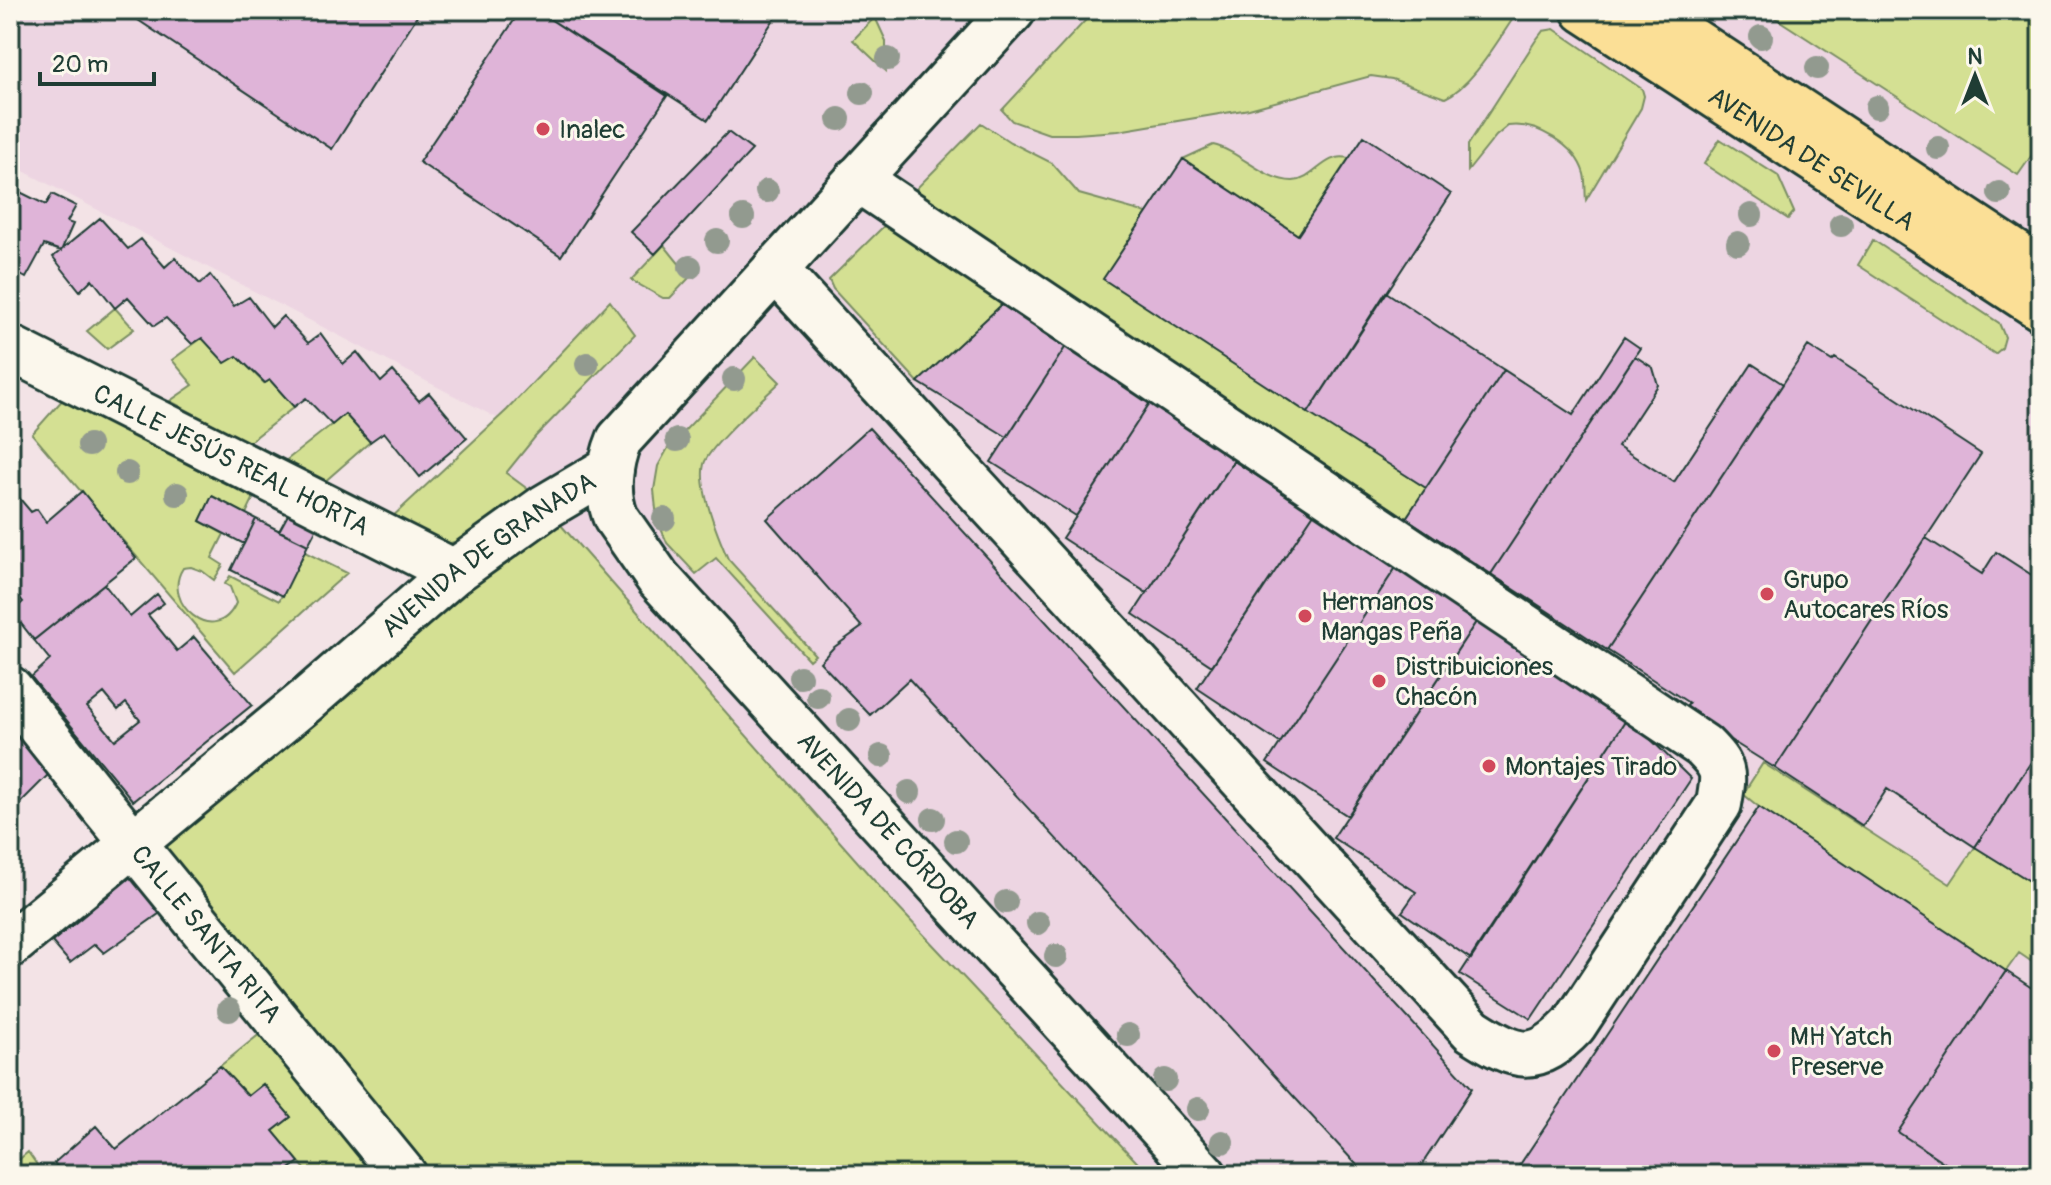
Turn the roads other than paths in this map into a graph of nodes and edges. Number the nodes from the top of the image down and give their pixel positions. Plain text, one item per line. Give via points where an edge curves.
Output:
1 (1013, 10) edge
2 (1584, 10) edge
3 (1646, 10) edge
4 (857, 179) junction
5 (775, 269) junction
6 (2041, 270) edge
7 (2041, 308) edge
8 (10, 348) edge
9 (611, 468) junction
10 (454, 572) junction
11 (10, 689) edge
12 (134, 844) junction
13 (10, 945) edge
14 (404, 1175) edge
15 (1204, 1175) edge

1 - 4 street, AVENIDA DE GRANADA
2 - 7 main road, AVENIDA DE SEVILLA
3 - 6 main road, AVENIDA DE SEVILLA
4 - 5 street, AVENIDA DE GRANADA
4 - 5 street via 1703,746 1720,763 1719,804 1574,1025 1542,1052 1521,1054 1472,1030
5 - 9 street, AVENIDA DE GRANADA via 619,440
8 - 10 street, CALLE JESÚS REAL HORTA
9 - 10 street, AVENIDA DE GRANADA
9 - 15 street, AVENIDA DE CÓRDOBA via 616,518 658,578
10 - 12 street, AVENIDA DE GRANADA
11 - 12 street, CALLE SANTA RITA
12 - 13 street, AVENIDA DE GRANADA
12 - 14 street, CALLE SANTA RITA

